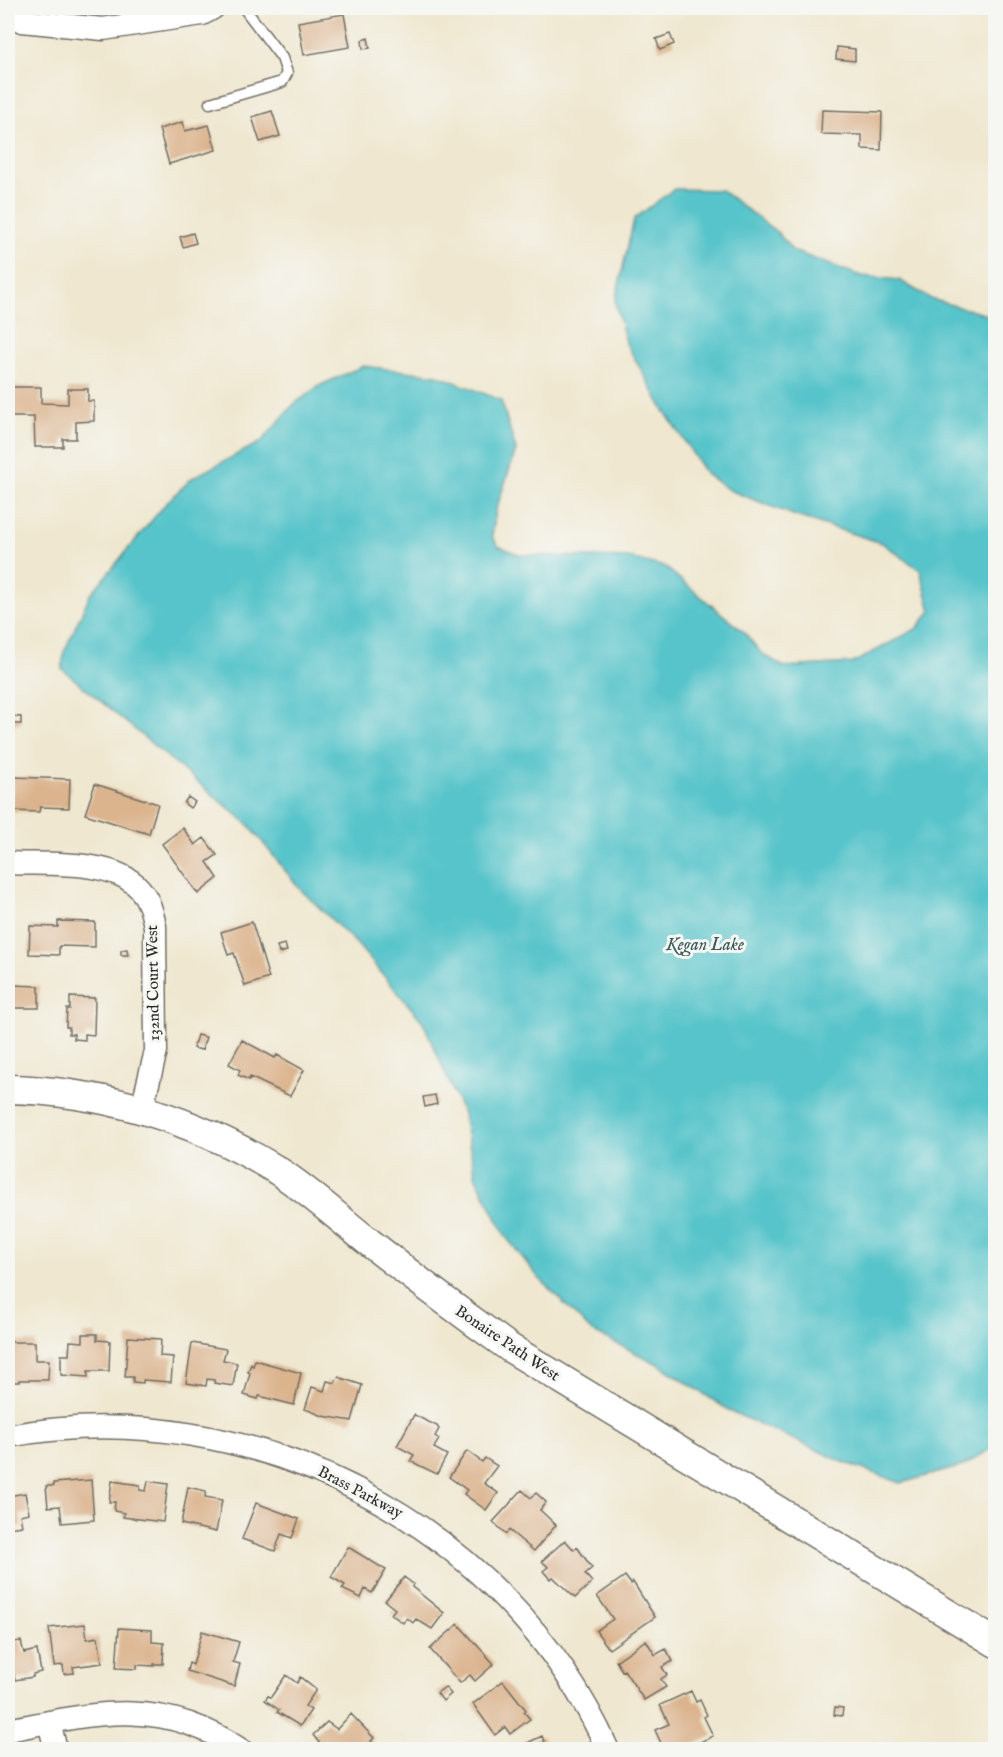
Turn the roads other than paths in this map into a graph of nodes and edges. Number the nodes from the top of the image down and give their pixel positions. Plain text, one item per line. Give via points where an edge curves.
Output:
1 (213, 8) edge
2 (244, 8) edge
3 (8, 16) edge
4 (210, 103) dead end
5 (8, 863) edge
6 (8, 1089) edge
7 (142, 1108) junction
8 (8, 1436) edge
9 (996, 1643) edge
10 (49, 1722) junction
11 (8, 1730) edge
12 (56, 1749) edge
13 (241, 1749) edge
14 (608, 1749) edge

1 - 3 street via 202,14 103,29 22,21
2 - 4 lane via 282,58 287,73 282,82
5 - 7 street, 132nd Court West via 94,867 124,878 144,894 155,926 156,1051
6 - 7 street, Bonaire Path West via 71,1093
7 - 9 street, Bonaire Path West via 234,1146 277,1170 444,1302 510,1348
8 - 14 street, Brass Parkway via 107,1427 189,1433 275,1454 346,1483 438,1538 488,1580 523,1617 565,1673
10 - 11 street
10 - 12 street
10 - 13 street via 103,1713 149,1714 186,1722

